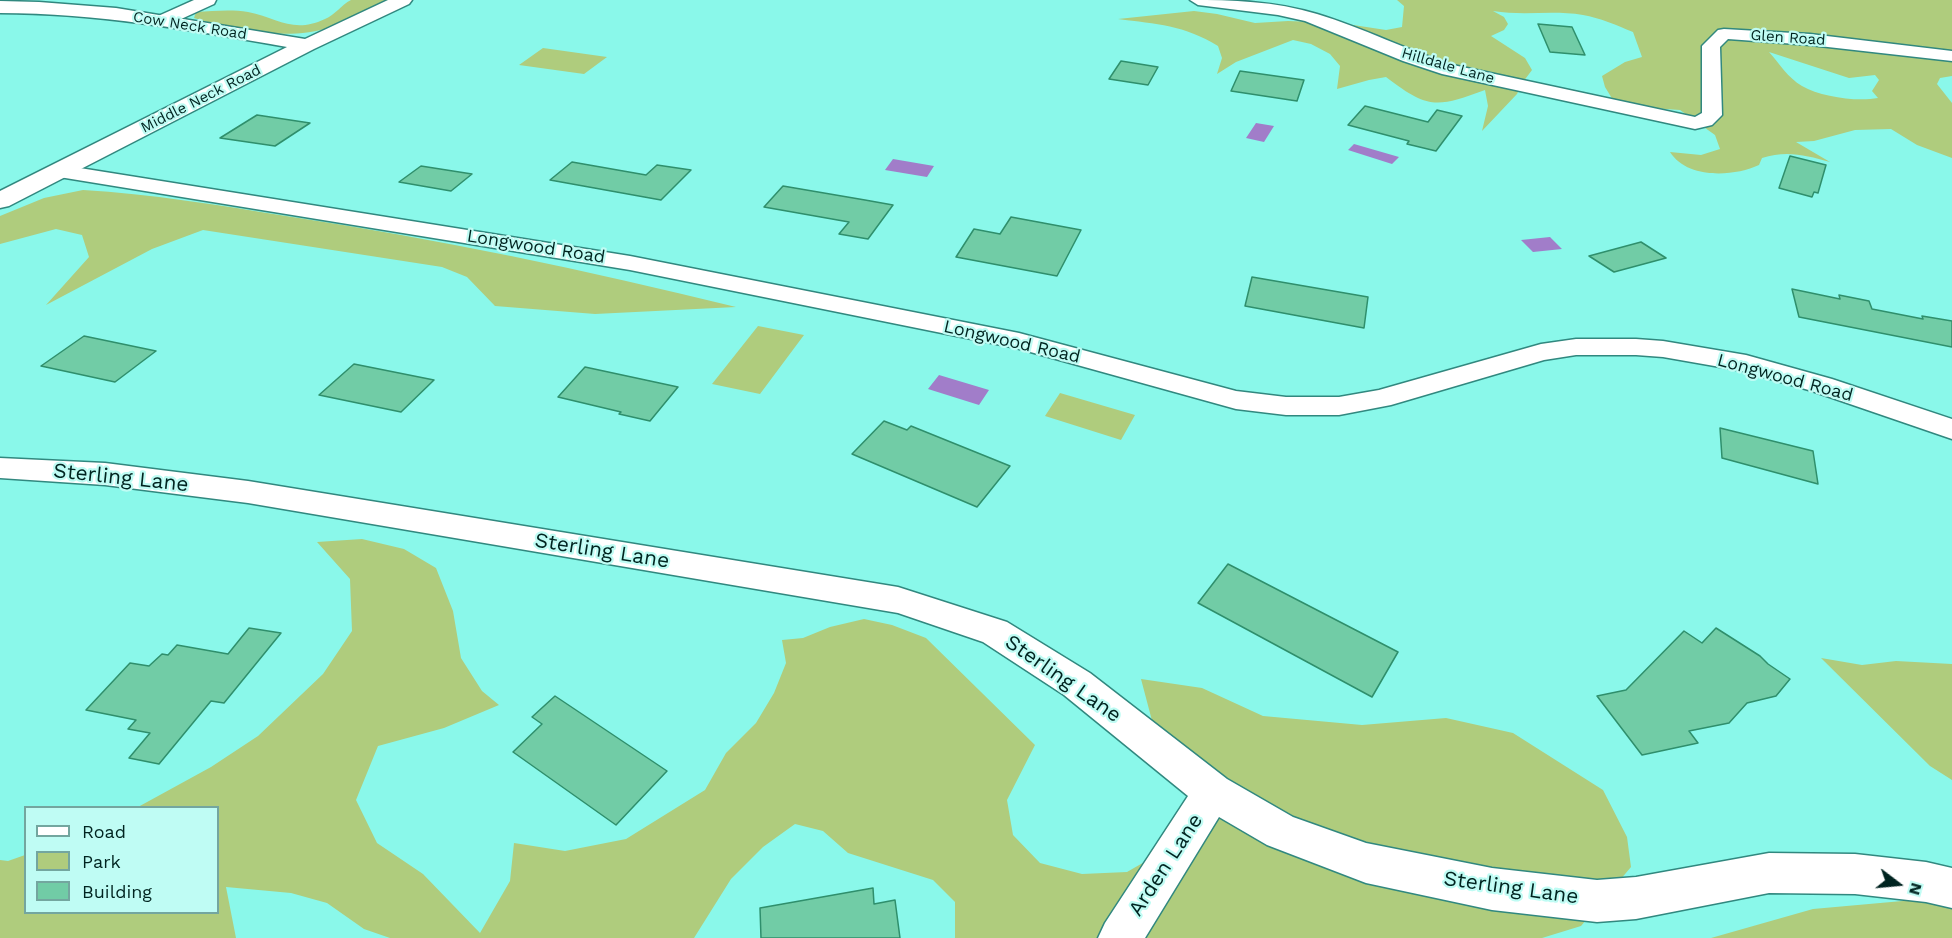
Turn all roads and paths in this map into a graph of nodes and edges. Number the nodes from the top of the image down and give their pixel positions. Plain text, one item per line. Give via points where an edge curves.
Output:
1 (208, 0) edge
2 (403, 0) edge
3 (1198, 0) edge
4 (0, 7) edge
5 (162, 21) junction
6 (307, 45) junction
7 (1952, 56) edge
8 (1701, 122) joint
9 (61, 171) junction
10 (0, 201) edge
11 (1952, 429) edge
12 (0, 468) edge
13 (1213, 792) junction
14 (1952, 888) edge
15 (1120, 938) edge

1 - 5 street
2 - 6 main road, Middle Neck Road
3 - 8 street, Hilldale Lane via 1310,17 1449,70 1689,123
4 - 5 main road, Cow Neck Road via 71,8
5 - 6 main road, Cow Neck Road
6 - 9 main road, Middle Neck Road
7 - 8 street, Glen Road via 1724,34 1711,46 1712,115
9 - 10 main road, Middle Neck Road
9 - 11 street, Longwood Road via 630,263 1019,341 1236,400 1286,406 1339,406 1381,399 1541,352 1575,347 1636,347 1746,363
12 - 13 street, Sterling Lane via 105,474 248,492 898,600 995,632 1027,651 1077,684
13 - 14 street, Sterling Lane via 1281,832 1366,863 1492,889 1597,901 1636,898 1769,873 1855,874
13 - 15 street, Arden Lane

